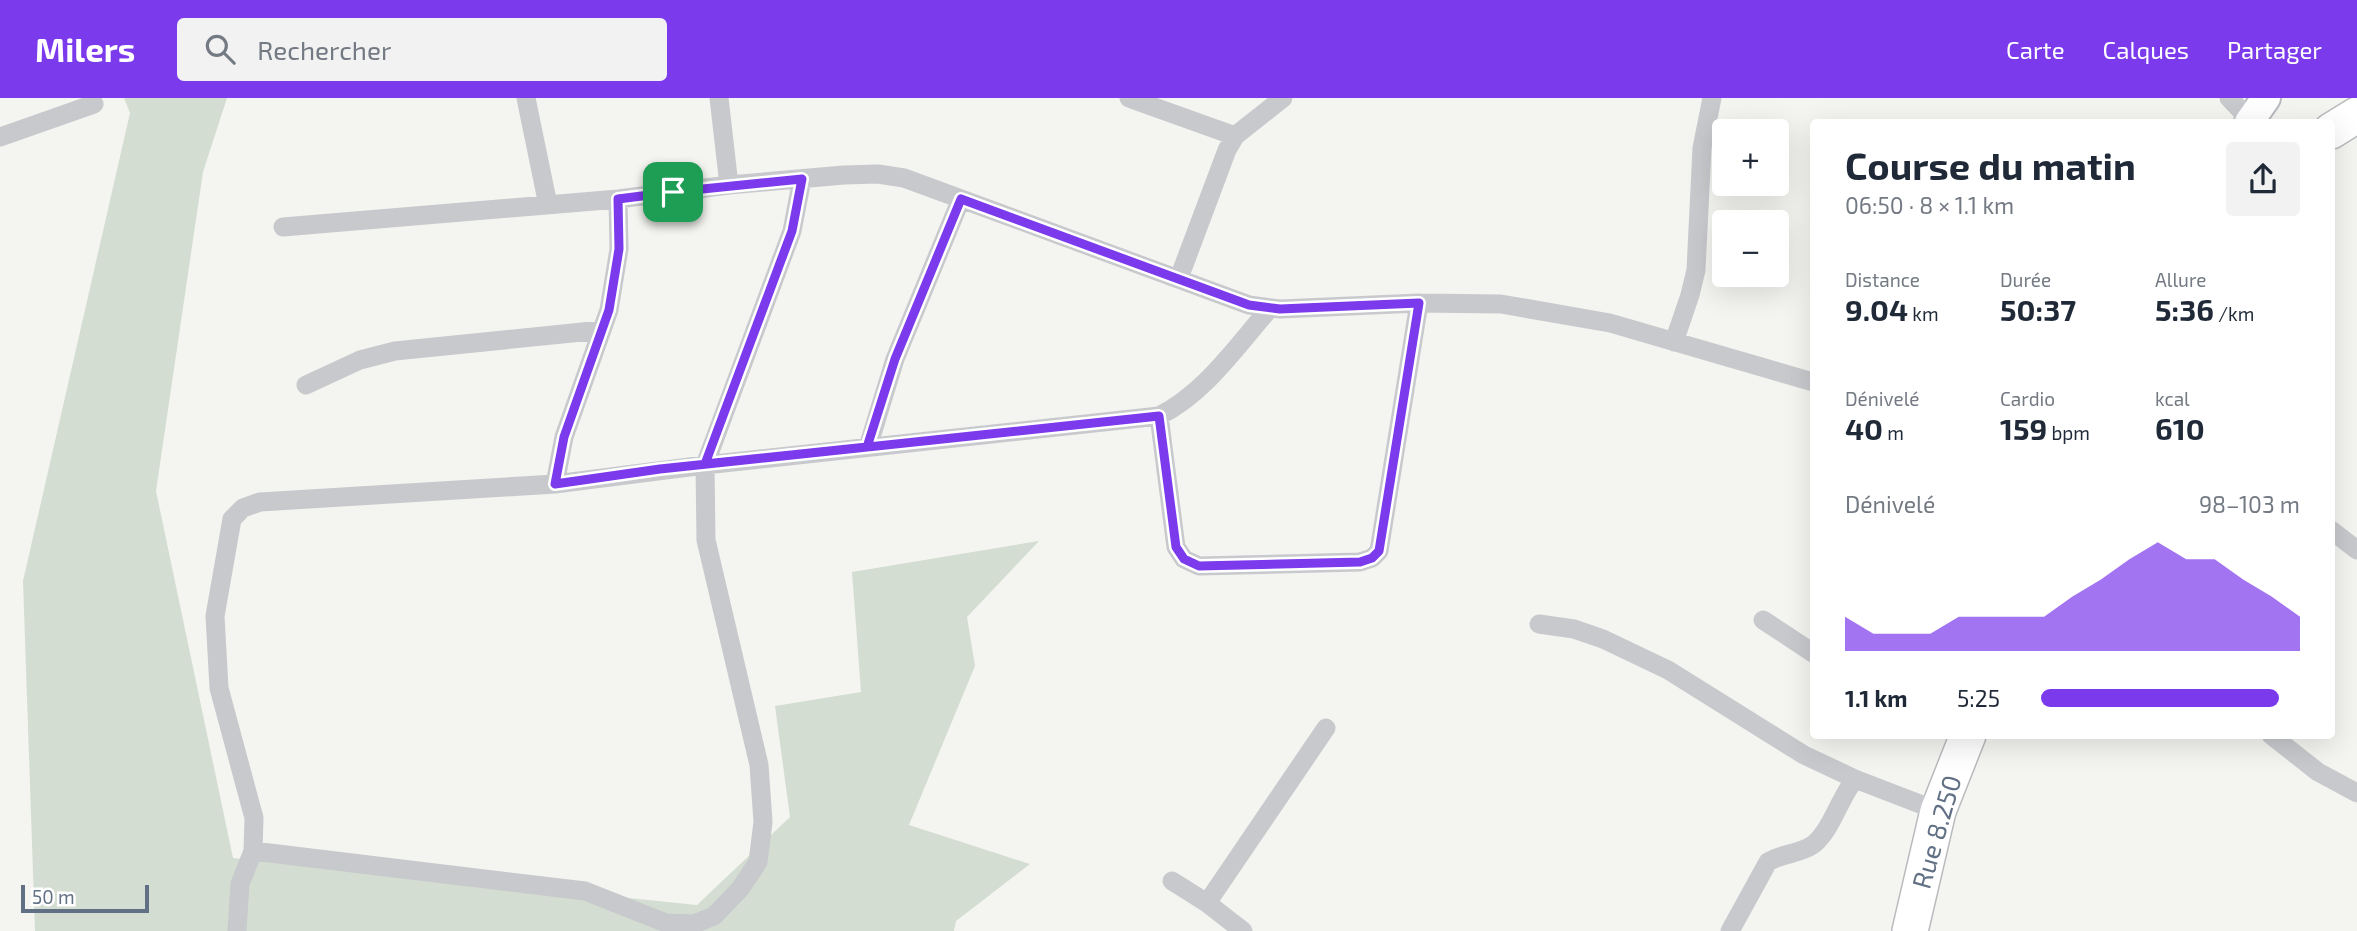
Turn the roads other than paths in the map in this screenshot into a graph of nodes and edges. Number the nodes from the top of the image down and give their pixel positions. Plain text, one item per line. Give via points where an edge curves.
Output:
1 (526, 98) edge
2 (719, 98) edge
3 (1129, 98) edge
4 (1283, 98) edge
5 (1712, 98) edge
6 (2229, 98) edge
7 (94, 104) dead end
8 (2255, 114) edge
9 (2357, 115) edge
10 (2335, 129) edge
11 (1235, 136) junction
12 (0, 137) edge
13 (802, 179) junction
14 (729, 185) junction
15 (618, 199) junction
16 (961, 199) junction
17 (548, 205) junction
18 (283, 227) dead end
19 (1179, 278) junction
20 (1419, 303) junction
21 (1270, 308) junction
22 (602, 330) junction
23 (1674, 342) junction
24 (1810, 381) edge
25 (306, 385) dead end
26 (1159, 416) junction
27 (867, 447) junction
28 (705, 464) junction
29 (555, 484) junction
30 (2335, 533) edge
31 (2357, 550) edge
32 (1763, 620) dead end
33 (1539, 624) dead end
34 (1810, 651) edge
35 (1326, 728) dead end
36 (1960, 739) edge
37 (2275, 739) edge
38 (1855, 779) junction
39 (2357, 793) edge
40 (1938, 811) junction
41 (253, 851) junction
42 (1172, 881) dead end
43 (1207, 903) junction
44 (237, 931) edge
45 (1243, 931) edge
46 (1730, 931) edge
47 (1910, 931) edge

1 - 17 street
2 - 14 street
3 - 11 street
4 - 11 street
5 - 23 street via 1702,148 1696,270
6 - 8 street
7 - 12 street
9 - 10 highway
11 - 19 street
13 - 14 street
13 - 16 street via 878,174 904,178
13 - 28 street via 792,231
14 - 15 street
15 - 17 street
15 - 22 street via 619,249
16 - 19 street
16 - 27 street via 895,359
17 - 18 street
19 - 21 street via 1249,305
20 - 21 street
20 - 23 street via 1501,304 1554,312
20 - 26 street via 1379,551 1372,558 1199,566 1184,559 1176,547
21 - 26 street via 1207,381 1176,408
22 - 25 street via 395,351 360,360
22 - 29 street via 564,437
23 - 24 street
26 - 27 street
27 - 28 street
28 - 29 street
28 - 41 street via 706,540 759,765 763,822 758,862 714,916 694,924 666,923 585,891
29 - 41 street via 260,502 243,508 232,519 215,616 219,688 254,818
30 - 31 street
32 - 34 street
33 - 38 street via 1603,639 1657,665 1804,755
35 - 43 street
36 - 40 highway, Rue 8.250
37 - 39 street via 2318,772
38 - 40 street
38 - 46 street via 1814,844 1768,862
40 - 47 highway, Rue 8.250
41 - 44 street via 240,884
42 - 43 street
43 - 45 street

